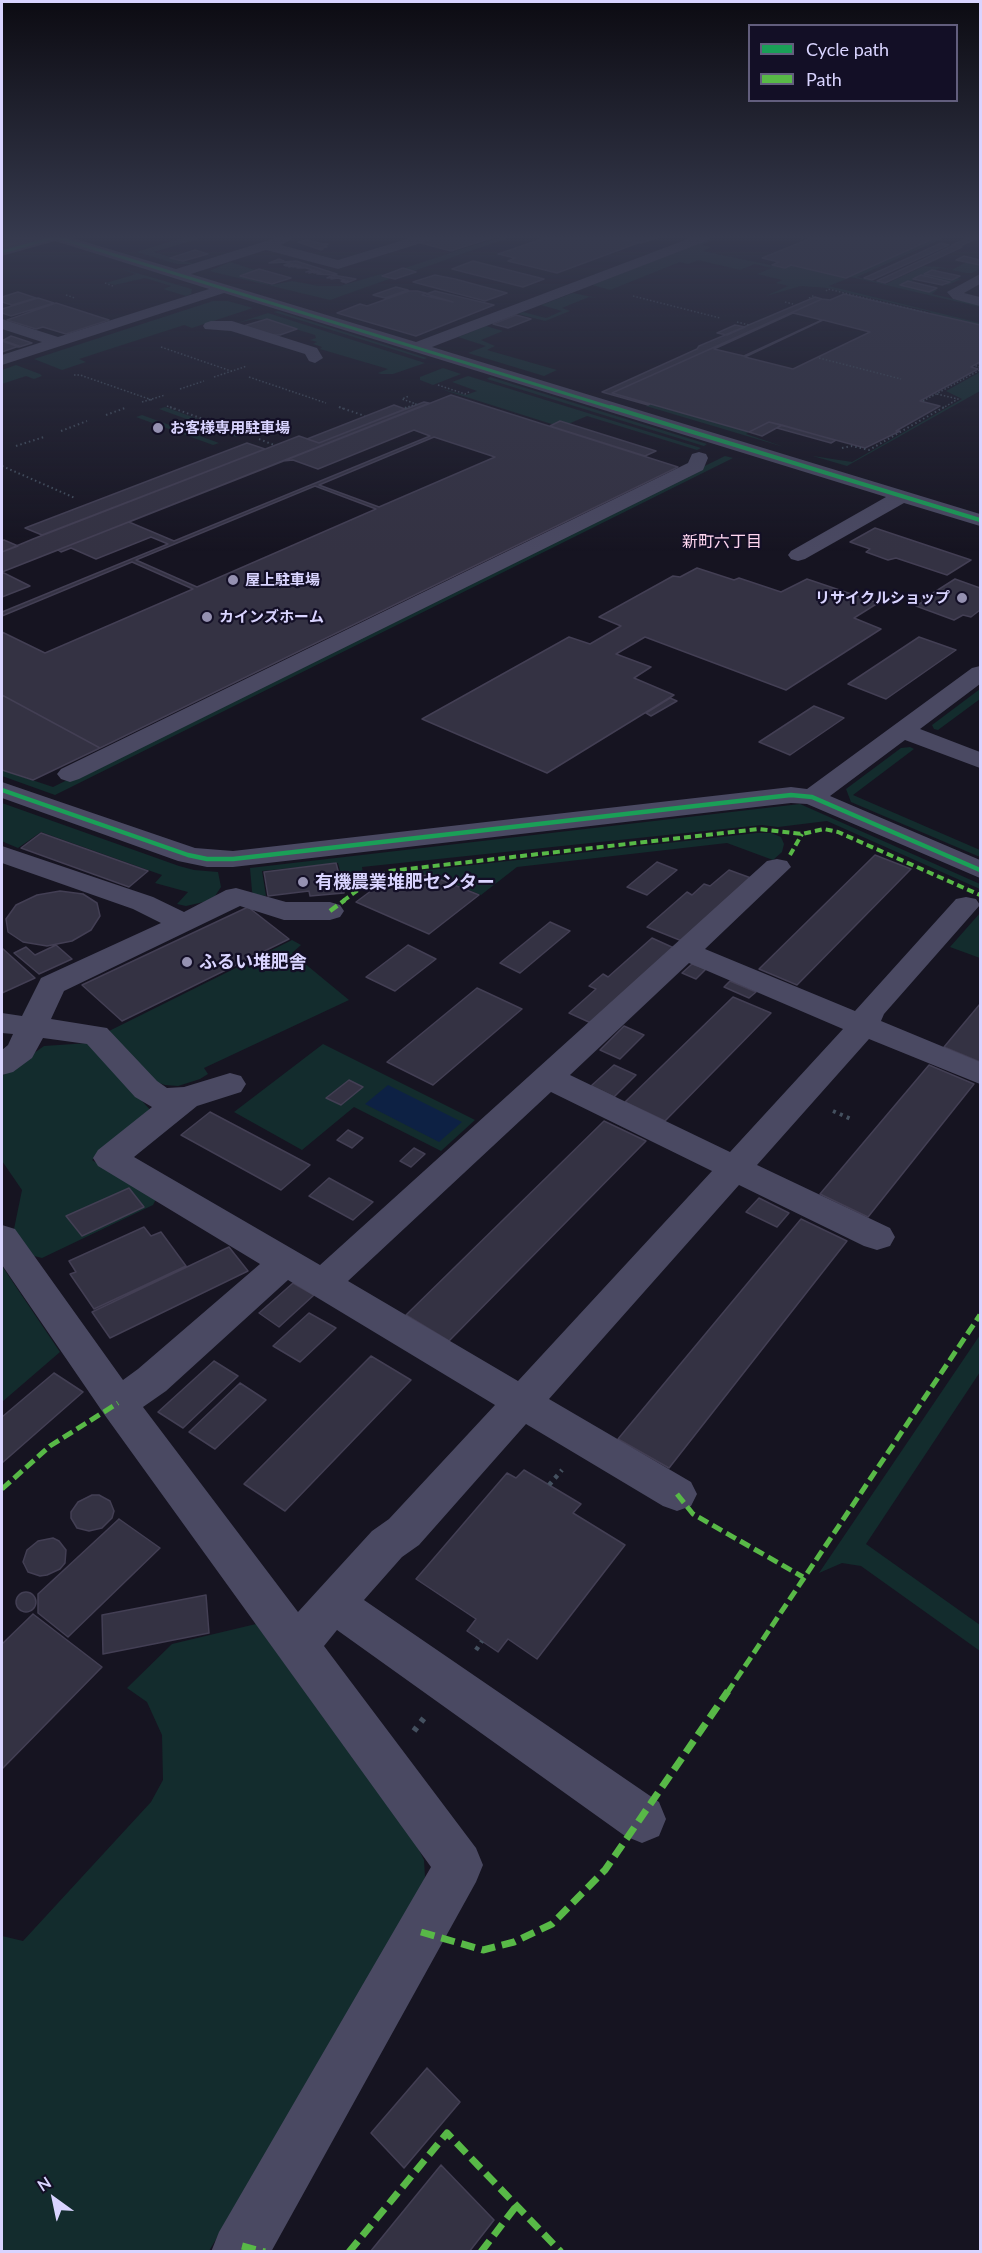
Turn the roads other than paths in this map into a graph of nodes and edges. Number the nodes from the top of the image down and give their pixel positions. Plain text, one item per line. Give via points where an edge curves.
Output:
1 (58, 342) edge
2 (283, 342) edge
3 (396, 342) edge
4 (430, 342) edge
5 (415, 348) junction
6 (315, 358) dead end
7 (2, 360) edge
8 (729, 444) junction
9 (678, 452) dead end
10 (699, 458) junction
11 (902, 496) junction
12 (981, 520) edge
13 (798, 555) dead end
14 (981, 673) edge
15 (903, 730) junction
16 (981, 761) edge
17 (70, 774) dead end
18 (2, 790) edge
19 (812, 797) junction
20 (2, 854) edge
21 (233, 859) junction
22 (777, 867) dead end
23 (981, 870) edge
24 (236, 896) junction
25 (966, 905) dead end
26 (330, 911) dead end
27 (183, 923) junction
28 (685, 951) junction
29 (2, 1023) edge
30 (864, 1025) junction
31 (33, 1027) junction
32 (2, 1065) edge
33 (981, 1074) edge
34 (547, 1077) junction
35 (230, 1084) dead end
36 (186, 1098) junction
37 (734, 1168) junction
38 (877, 1237) dead end
39 (2, 1238) edge
40 (285, 1262) junction
41 (322, 1284) junction
42 (522, 1402) junction
43 (118, 1403) junction
44 (677, 1494) dead end
45 (334, 1603) junction
46 (297, 1644) junction
47 (642, 1819) dead end
48 (239, 2252) edge

1 - 7 street
2 - 6 street via 311,351
3 - 5 street
4 - 5 street
5 - 8 street
8 - 10 street
8 - 11 street
9 - 10 street
10 - 17 street via 696,466
11 - 12 street
11 - 13 street
14 - 15 street
15 - 16 street
15 - 19 street
18 - 21 street via 188,855
19 - 21 street via 791,795
19 - 23 street
20 - 27 street via 143,903
21 - 24 street
22 - 28 street
24 - 26 street via 284,911
24 - 27 street
25 - 30 street via 870,1011
27 - 31 street via 52,985
28 - 30 street
28 - 34 street
29 - 31 street
30 - 33 street
30 - 37 street
31 - 32 street via 21,1051
31 - 36 street via 96,1035 161,1100
34 - 37 street
34 - 41 street
35 - 36 street
36 - 40 street via 110,1158
37 - 38 street
37 - 42 street
39 - 43 street
40 - 41 street
40 - 43 street via 152,1380
41 - 42 street
42 - 44 street
42 - 45 street
43 - 46 street
45 - 46 street
45 - 47 street
46 - 48 street via 459,1865

